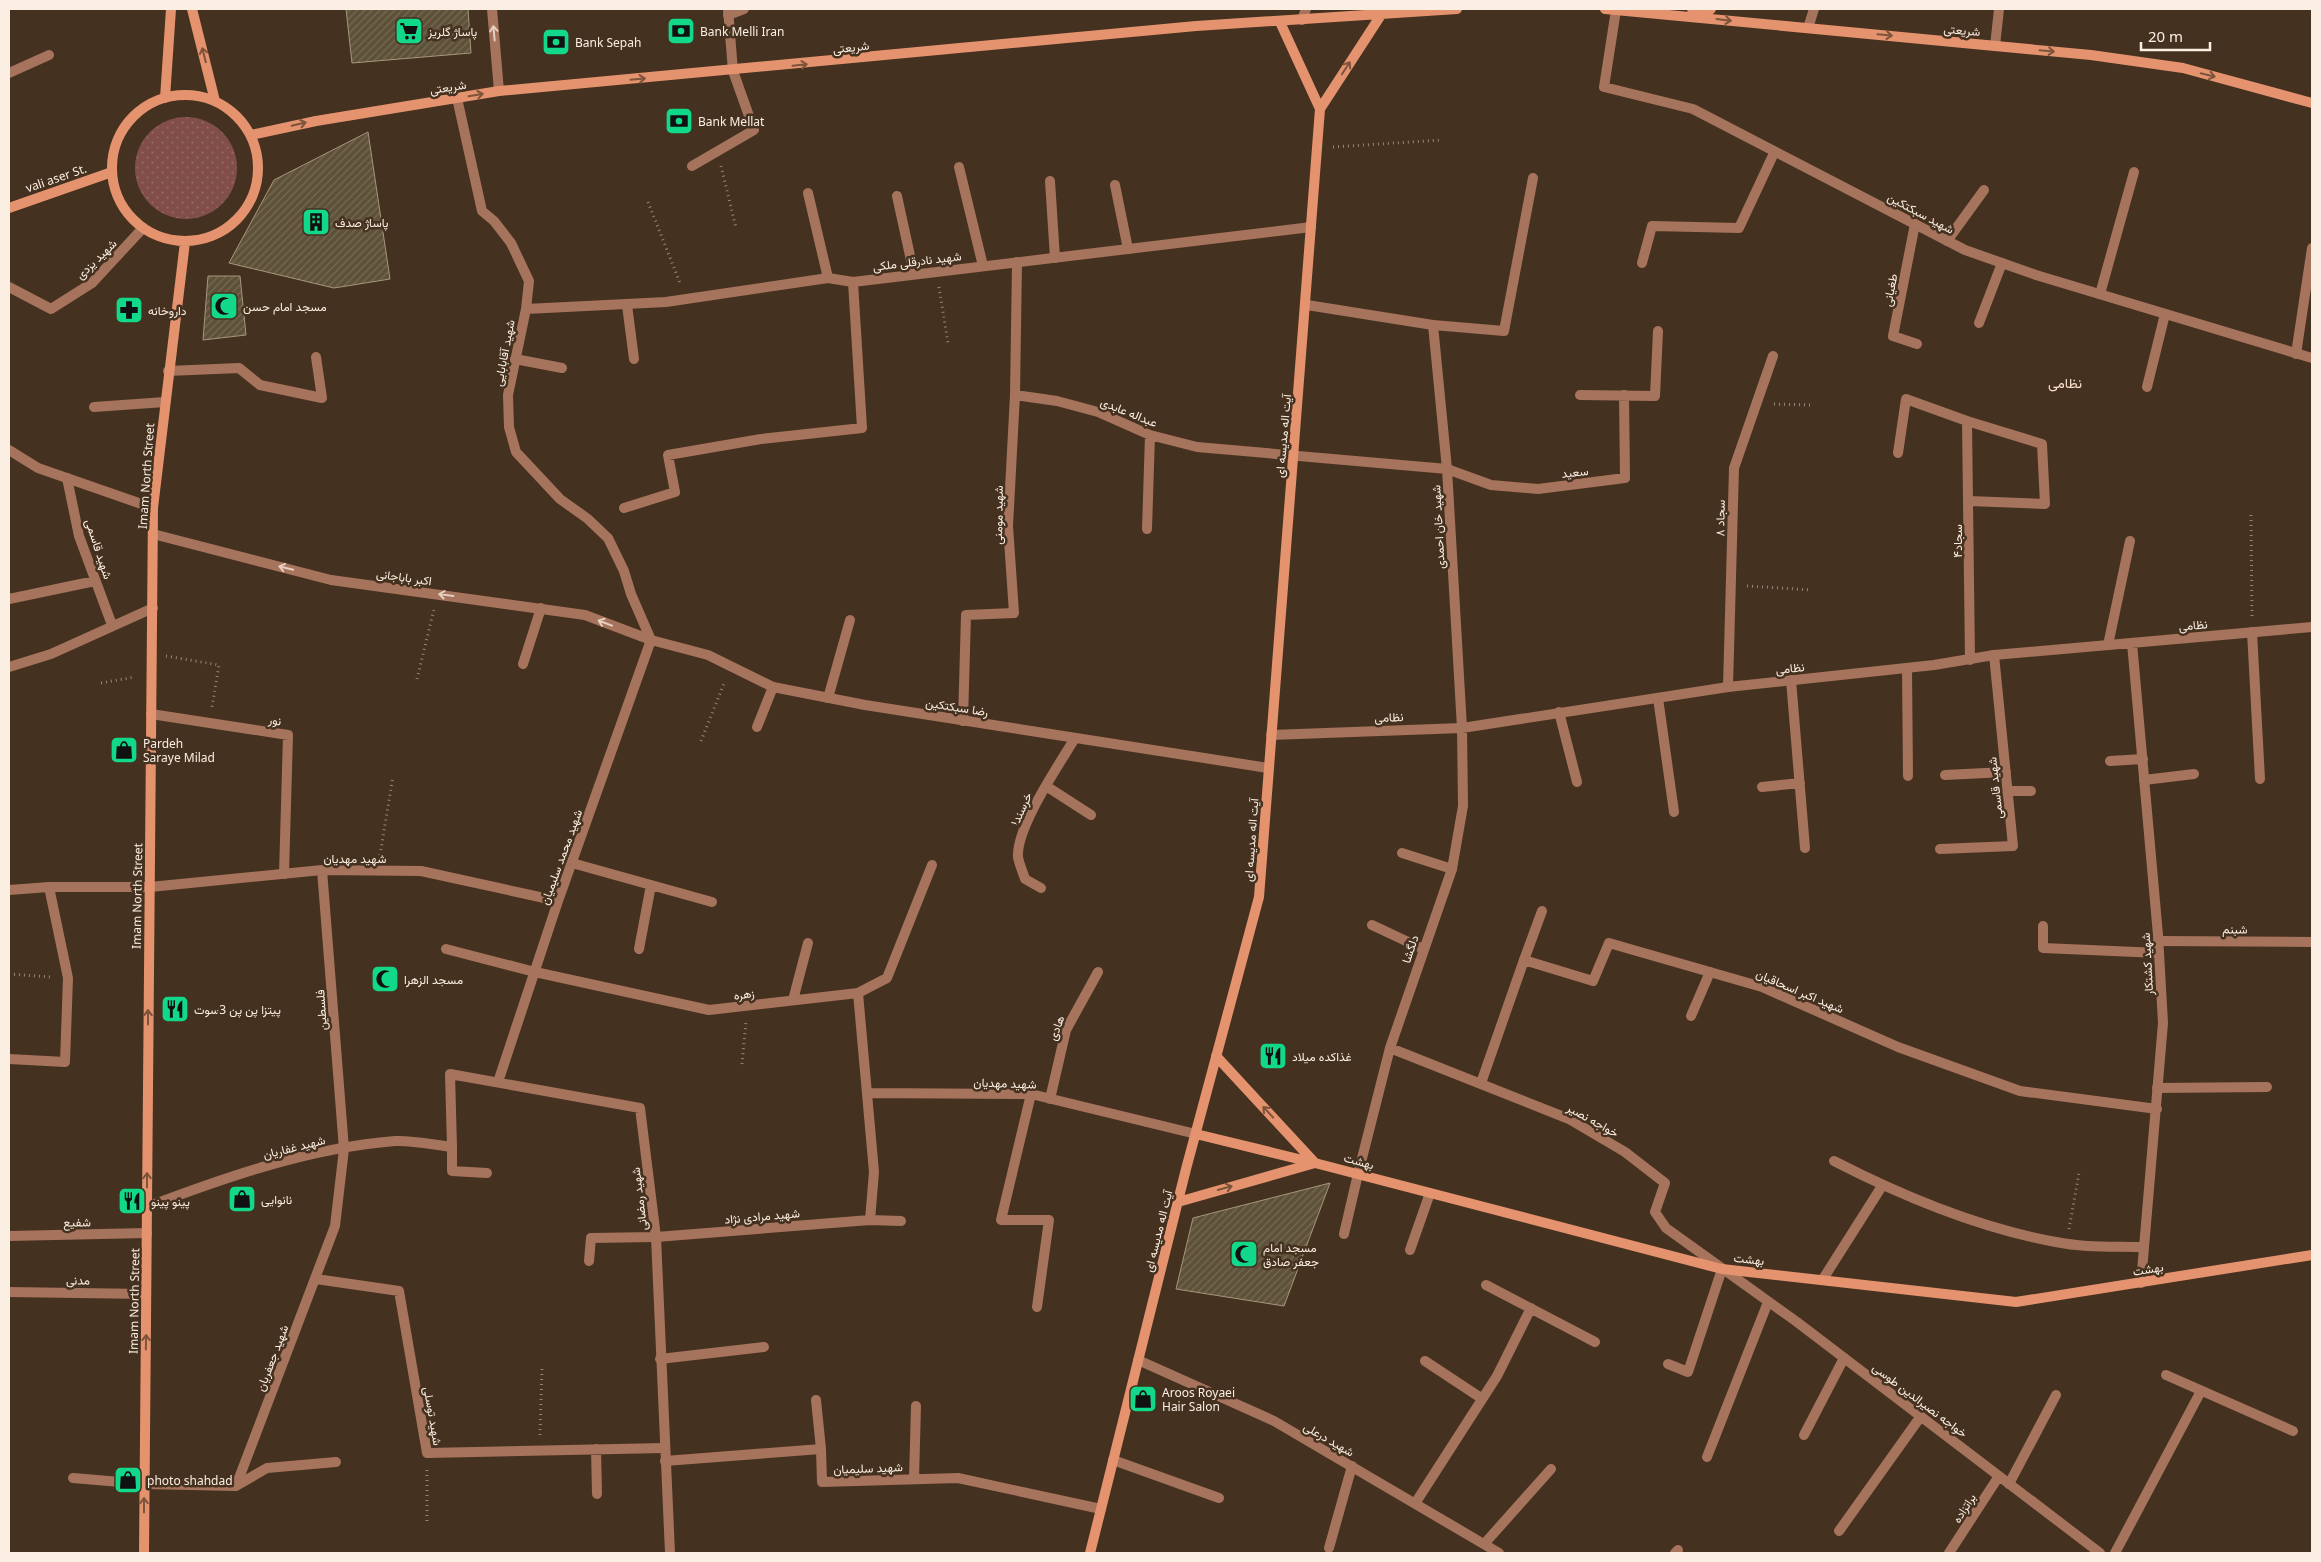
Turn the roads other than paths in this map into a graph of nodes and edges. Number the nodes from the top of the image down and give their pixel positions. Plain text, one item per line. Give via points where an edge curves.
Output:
1 (170, 9) edge
2 (192, 9) edge
3 (492, 9) edge
4 (744, 9) edge
5 (1306, 9) edge
6 (1457, 9) edge
7 (1605, 9) edge
8 (1692, 9) edge
9 (1711, 9) edge
10 (1814, 9) edge
11 (1999, 9) edge
12 (1616, 10) edge
13 (728, 12) edge
14 (1381, 15) junction
15 (1702, 17) junction
16 (1302, 20) junction
17 (1280, 22) junction
18 (1808, 28) junction
19 (1995, 46) junction
20 (49, 55) dead end
21 (733, 71) junction
22 (9, 73) edge
23 (499, 91) junction
24 (165, 98) junction
25 (457, 98) junction
26 (215, 101) junction
27 (2312, 103) edge
28 (1320, 109) junction
29 (251, 135) junction
30 (1774, 153) junction
31 (692, 166) dead end
32 (959, 167) dead end
33 (112, 172) junction
34 (2134, 172) dead end
35 (1533, 178) dead end
36 (1050, 181) dead end
37 (1115, 185) dead end
38 (1984, 190) dead end
39 (808, 193) dead end
40 (897, 196) dead end
41 (9, 208) edge
42 (1915, 224) junction
43 (1312, 227) junction
44 (143, 228) junction
45 (1947, 241) junction
46 (185, 242) junction
47 (2312, 248) edge
48 (1128, 249) junction
49 (1055, 258) junction
50 (1017, 262) junction
51 (1642, 263) dead end
52 (2002, 263) junction
53 (983, 266) junction
54 (914, 274) junction
55 (828, 278) junction
56 (853, 282) junction
57 (9, 287) edge
58 (2100, 294) junction
59 (627, 304) junction
60 (1307, 305) junction
61 (526, 309) junction
62 (2165, 314) junction
63 (1979, 323) dead end
64 (1433, 325) junction
65 (1658, 331) dead end
66 (1917, 344) dead end
67 (2296, 354) junction
68 (1773, 356) dead end
69 (316, 357) dead end
70 (2312, 358) edge
71 (515, 359) junction
72 (634, 359) dead end
73 (562, 368) dead end
74 (168, 371) junction
75 (2147, 386) dead end
76 (1580, 394) dead end
77 (1015, 395) junction
78 (1624, 395) junction
79 (165, 402) junction
80 (94, 407) dead end
81 (1967, 421) junction
82 (1150, 436) junction
83 (9, 450) edge
84 (1898, 453) dead end
85 (1294, 456) junction
86 (1447, 469) junction
87 (67, 478) junction
88 (1969, 501) junction
89 (153, 508) junction
90 (624, 508) dead end
91 (1147, 528) dead end
92 (154, 534) junction
93 (2130, 541) dead end
94 (95, 581) junction
95 (9, 599) edge
96 (153, 608) junction
97 (541, 608) junction
98 (850, 620) dead end
99 (112, 625) junction
100 (2312, 627) edge
101 (2252, 632) junction
102 (651, 640) junction
103 (2132, 643) junction
104 (2108, 645) junction
105 (1994, 655) junction
106 (1970, 660) junction
107 (524, 664) dead end
108 (9, 667) edge
109 (1907, 668) junction
110 (1791, 680) junction
111 (773, 687) junction
112 (1728, 687) junction
113 (828, 698) junction
114 (1658, 698) junction
115 (1559, 712) junction
116 (151, 714) junction
117 (963, 721) junction
118 (757, 727) dead end
119 (1462, 728) junction
120 (1271, 735) junction
121 (1075, 738) junction
122 (2142, 759) junction
123 (2110, 760) dead end
124 (1268, 768) junction
125 (2006, 772) junction
126 (1945, 774) dead end
127 (2194, 774) dead end
128 (1908, 776) dead end
129 (2260, 779) dead end
130 (2144, 780) junction
131 (1577, 782) dead end
132 (1800, 783) junction
133 (1046, 786) junction
134 (1762, 787) dead end
135 (2008, 791) junction
136 (2031, 791) dead end
137 (1674, 812) dead end
138 (1091, 815) dead end
139 (1805, 848) dead end
140 (1940, 849) dead end
141 (1402, 853) dead end
142 (572, 862) junction
143 (932, 865) dead end
144 (1452, 869) junction
145 (322, 870) junction
146 (284, 874) junction
147 (651, 885) junction
148 (49, 887) junction
149 (150, 887) junction
150 (1041, 888) dead end
151 (9, 890) edge
152 (558, 901) junction
153 (712, 902) dead end
154 (1542, 911) dead end
155 (1372, 926) dead end
156 (2043, 926) dead end
157 (2158, 941) junction
158 (2312, 942) edge
159 (808, 943) dead end
160 (446, 949) dead end
161 (639, 949) dead end
162 (1423, 949) junction
163 (2159, 953) junction
164 (1524, 960) junction
165 (535, 972) junction
166 (1098, 972) dead end
167 (1710, 972) junction
168 (858, 993) junction
169 (793, 1000) junction
170 (1690, 1016) dead end
171 (1390, 1048) junction
172 (1216, 1056) junction
173 (9, 1059) edge
174 (498, 1082) junction
175 (1481, 1083) junction
176 (2267, 1087) dead end
177 (2156, 1088) junction
178 (869, 1094) junction
179 (1031, 1094) junction
180 (1050, 1099) junction
181 (2156, 1109) junction
182 (1196, 1134) junction
183 (452, 1146) junction
184 (344, 1149) junction
185 (1834, 1161) dead end
186 (1315, 1163) junction
187 (486, 1173) dead end
188 (1358, 1174) junction
189 (1882, 1186) junction
190 (1430, 1193) junction
191 (1178, 1202) junction
192 (147, 1207) junction
193 (870, 1220) junction
194 (901, 1221) dead end
195 (147, 1233) junction
196 (1344, 1234) dead end
197 (9, 1236) edge
198 (656, 1238) junction
199 (2144, 1247) junction
200 (1410, 1250) dead end
201 (2312, 1255) edge
202 (589, 1261) dead end
203 (1722, 1269) junction
204 (316, 1279) junction
205 (1823, 1279) junction
206 (2141, 1283) junction
207 (1486, 1285) dead end
208 (9, 1292) edge
209 (146, 1294) junction
210 (1768, 1302) junction
211 (1037, 1307) dead end
212 (1530, 1308) junction
213 (1594, 1342) dead end
214 (764, 1346) dead end
215 (1844, 1358) junction
216 (660, 1359) junction
217 (1138, 1360) junction
218 (1425, 1360) dead end
219 (1668, 1364) dead end
220 (2166, 1375) dead end
221 (2202, 1391) junction
222 (2056, 1395) dead end
223 (1481, 1398) junction
224 (816, 1400) dead end
225 (916, 1406) dead end
226 (1921, 1416) junction
227 (2293, 1431) dead end
228 (1804, 1436) dead end
229 (664, 1448) junction
230 (596, 1449) junction
231 (822, 1449) junction
232 (1707, 1457) dead end
233 (1113, 1460) junction
234 (665, 1461) junction
235 (336, 1462) dead end
236 (1352, 1466) junction
237 (1551, 1469) dead end
238 (1999, 1476) junction
239 (74, 1478) dead end
240 (914, 1479) junction
241 (144, 1484) junction
242 (2010, 1484) junction
243 (236, 1486) junction
244 (597, 1494) dead end
245 (1219, 1498) dead end
246 (1416, 1502) junction
247 (1101, 1509) junction
248 (1839, 1531) dead end
249 (1485, 1543) junction
250 (1328, 1548) dead end
251 (144, 1553) edge
252 (670, 1553) edge
253 (1090, 1553) edge
254 (1499, 1553) edge
255 (1949, 1553) edge
256 (2100, 1553) edge
257 (2115, 1553) edge

1 - 24 main road
26 -> 2 main road
23 -> 3 street
4 - 13 street
5 - 16 street
6 - 14 main road, شریعتی
7 - 12 main road, شریعتی
8 - 15 main road
9 - 15 main road
10 - 18 street
11 - 19 street
12 - 15 main road, شریعتی
12 - 30 street, شهید سبکتکین via 1604,87 1693,110
13 - 21 street
14 - 16 main road, شریعتی
28 -> 14 main road
15 -> 18 main road, شریعتی
16 - 17 main road, شریعتی
21 -> 17 main road, شریعتی via 1186,27
17 - 28 main road
18 -> 19 main road, شریعتی
19 -> 27 main road, شریعتی via 2183,68
20 - 22 street
23 -> 21 main road, شریعتی
21 - 31 street via 754,130
25 -> 23 main road, شریعتی
24 - 26 main road via 199,96
24 - 33 main road via 143,108 125,126 114,148
29 -> 25 main road, شریعتی
25 - 61 street, شهید آقابابایی via 482,210 510,243 529,281
26 - 29 main road via 236,115
28 - 43 main road, آیت اله مدیسه ای
29 - 46 main road via 258,159 258,184 248,207 232,226 209,238
30 - 42 street, شهید سبکتکین
30 - 51 street via 1739,228 1652,226
32 - 53 street
33 - 41 main road, vali aser St.
33 - 44 main road via 116,194 127,213
34 - 58 street
35 - 64 street via 1504,330
36 - 49 street
37 - 48 street
38 - 45 street
39 - 55 street
40 - 54 street
42 - 45 street, شهید سبکتکین
42 - 66 street, طغیانی via 1893,336
43 - 48 street, شهید نادرقلی ملکی
43 - 60 main road, آیت اله مدیسه ای
44 - 46 main road via 163,238
44 - 57 street, شهید یزدی via 92,284 51,309
45 - 52 street, شهید سبکتکین
46 - 74 main road, Imam North Street
47 - 67 street
48 - 49 street, شهید نادرقلی ملکی
49 - 50 street, شهید نادرقلی ملکی
50 - 53 street, شهید نادرقلی ملکی
50 - 77 street, شهید مومنی
52 - 58 street, شهید سبکتکین
52 - 63 street
53 - 54 street, شهید نادرقلی ملکی
54 - 56 street, شهید نادرقلی ملکی
55 - 56 street, شهید نادرقلی ملکی
55 - 59 street, شهید نادرقلی ملکی via 687,300
56 - 90 street via 862,428 761,439 668,455 674,492
58 - 62 street, شهید سبکتکین
59 - 61 street, شهید نادرقلی ملکی
59 - 72 street
60 - 64 street
60 - 85 main road, آیت اله مدیسه ای
61 - 71 street, شهید آقابابایی
62 - 67 street, شهید سبکتکین
62 - 75 street
64 - 86 street, شهید خان احمدی
65 - 78 street via 1655,396
67 - 70 street, شهید سبکتکین
68 - 112 street, سجاد ۸ via 1734,468
69 - 74 street via 322,398 260,386 239,368
71 - 73 street
71 - 102 street, شهید آقابابایی via 508,395 509,427 516,452 560,499 608,538
74 - 79 main road, Imam North Street
76 - 78 street
77 - 82 street, عبداله عابدی via 1057,401 1098,412
77 - 117 street, شهید مومنی via 1008,526 1014,613 966,614
78 - 86 street, سعید via 1625,478 1538,489 1491,485
79 - 80 street
79 - 89 main road, Imam North Street
81 - 84 street via 1906,399
81 - 88 street, سجاد۴
81 - 88 street via 2042,444 2045,504
82 - 85 street, عبداله عابدی via 1197,447
82 - 91 street
83 - 87 street via 38,468
85 - 86 street, عبداله عابدی
85 - 120 main road, آیت اله مدیسه ای
86 - 119 street, شهید خان احمدی
87 - 89 street
87 - 94 street, شهید قاسمی via 79,536
88 - 106 street, سجاد۴
89 - 92 main road, Imam North Street
92 - 96 main road, Imam North Street
97 -> 92 street, اکبر باباجانی via 331,580
93 - 104 street
94 - 95 street
94 - 99 street, شهید قاسمی
96 - 99 street
96 - 116 main road, Imam North Street
102 -> 97 street, اکبر باباجانی via 585,614
97 - 107 street
98 - 113 street
99 - 108 street via 50,654
100 - 101 street, نظامی
101 - 103 street, نظامی
101 - 129 street
102 - 111 street, رضا سبکتکین via 708,656
102 - 142 street, شهید محمد سلیمیان
103 - 104 street, نظامی
103 - 122 street, شهید کشتکار
104 - 105 street, نظامی
105 - 106 street, نظامی
105 - 125 street, شهید قاسمی
106 - 109 street, نظامی
109 - 110 street, نظامی
109 - 128 street
110 - 112 street, نظامی
110 - 132 street
111 - 113 street, رضا سبکتکین
111 - 118 street
112 - 114 street, نظامی
113 - 117 street, رضا سبکتکین
114 - 115 street, نظامی
114 - 137 street
115 - 119 street, نظامی
115 - 131 street
116 - 146 street, نور via 288,735
116 - 149 main road, Imam North Street
117 - 121 street, رضا سبکتکین
119 - 120 street, نظامی
119 - 144 street, دلگشا via 1463,806
120 - 124 main road, آیت اله مدیسه ای
121 - 124 street, رضا سبکتکین
121 - 133 street, خرسند۱
122 - 123 street
122 - 130 street, شهید کشتکار
124 - 172 main road, آیت اله مدیسه ای via 1259,896
125 - 126 street
125 - 135 street, شهید قاسمی
127 - 130 street
130 - 157 street, شهید کشتکار
132 - 134 street
132 - 139 street
133 - 138 street
133 - 150 street, خرسند۱ via 1023,834 1018,856 1025,879
135 - 136 street
135 - 140 street, شهید قاسمی via 2013,846
141 - 144 street
142 - 147 street
142 - 152 street, شهید محمد سلیمیان
143 - 168 street via 887,978
144 - 162 street, دلگشا
145 - 146 street, شهید مهدیان
145 - 152 street, شهید مهدیان via 422,871
145 - 184 street, فلسطین
146 - 149 street, شهید مهدیان
147 - 153 street
147 - 161 street
148 - 149 street, شهید مهدیان
148 - 151 street, شهید مهدیان
148 - 173 street via 68,978 65,1062
192 -> 149 main road, Imam North Street
152 - 165 street, شهید محمد سلیمیان
154 - 164 street
155 - 162 street
156 - 163 street via 2043,948
157 - 158 street, شبنم
157 - 163 street, شهید کشتکار
159 - 169 street
160 - 165 street, زهره
162 - 171 street, دلگشا
163 - 177 street, شهید کشتکار via 2163,1023
164 - 167 street, شهید اکبر اسحاقیان via 1593,981 1609,942
164 - 175 street
165 - 169 street, زهره via 709,1010
165 - 174 street, شهید محمد سلیمیان
166 - 180 street, هادی via 1066,1030
167 - 170 street
167 - 181 street, شهید اکبر اسحاقیان via 1762,986 1898,1047 2020,1091
168 - 169 street, زهره
168 - 178 street
171 - 175 street, خواجه نصیر
171 - 188 street, دلگشا
172 - 182 main road, آیت اله مدیسه ای
186 -> 172 main road
174 - 183 street, شهید رمضانی via 450,1074
174 - 198 street, شهید رمضانی via 640,1108
175 - 203 street, خواجه نصیر via 1569,1119 1625,1152 1665,1183 1655,1212 1666,1228
176 - 177 street
177 - 181 street, شهید کشتکار
178 - 179 street, شهید مهدیان
178 - 193 street via 874,1172
179 - 180 street, شهید مهدیان
179 - 211 street via 1001,1220 1049,1220
180 - 182 street, شهید مهدیان
181 - 199 street, شهید کشتکار
182 - 186 main road, بهشت
182 - 191 main road, آیت اله مدیسه ای
183 - 184 street, شهید غفاریان via 396,1141
183 - 187 street via 452,1171
184 - 192 street, شهید غفاریان via 269,1165
184 - 204 street, شهید جعفریان via 335,1226
185 - 189 street, بهشت
186 - 188 main road, بهشت
191 -> 186 main road
188 - 190 main road, بهشت
188 - 196 street, دلگشا
189 - 199 street, بهشت via 1991,1228 2066,1244
189 - 205 street
190 - 200 street
190 - 203 main road, بهشت
191 - 217 main road, آیت اله مدیسه ای
192 - 195 main road, Imam North Street
193 - 194 street, شهید مرادی نژاد
193 - 198 street, شهید مرادی نژاد
195 - 197 street, شفیع
195 - 209 main road, Imam North Street
198 - 202 street, شهید مرادی نژاد via 591,1238
198 - 216 street, شهید رمضانی
199 - 206 street, شهید کشتکار
201 - 206 main road, بهشت
203 - 205 main road, بهشت
203 - 210 street, خواجه نصیرالدین طوسی
203 - 219 street via 1688,1372
204 - 230 street, شهید توسلی via 399,1291 427,1453
204 - 243 street, شهید جعفریان
205 - 206 main road, بهشت via 2016,1302
207 - 212 street
208 - 209 street, مدنی
241 -> 209 main road, Imam North Street
210 - 215 street, خواجه نصیرالدین طوسی
210 - 232 street
212 - 213 street
212 - 223 street via 1497,1376
214 - 216 street
215 - 226 street, خواجه نصیرالدین طوسی
215 - 228 street
216 - 229 street, شهید رمضانی
217 - 233 main road, آیت اله مدیسه ای
217 - 236 street, شهید درعلی via 1274,1422
218 - 223 street
220 - 221 street
221 - 227 street
221 - 257 street
222 - 242 street
223 - 246 street
224 - 231 street
225 - 240 street
226 - 238 street, خواجه نصیرالدین طوسی
226 - 248 street
229 - 230 street, شهید توسلی
229 - 234 street, شهید رمضانی
230 - 244 street
231 - 234 street, شهید سلیمیان
231 - 240 street, شهید سلیمیان via 822,1482
233 - 245 street
233 - 247 main road, آیت اله مدیسه ای
234 - 252 street, شهید رمضانی
235 - 243 street via 267,1468
236 - 246 street, شهید درعلی
236 - 250 street
237 - 249 street
238 - 242 street, خواجه نصیرالدین طوسی
238 - 255 street, براتزاده
239 - 241 street
240 - 247 street, شهید سلیمیان via 958,1478
241 - 243 street
251 -> 241 main road, Imam North Street
242 - 256 street, خواجه نصیرالدین طوسی
246 - 249 street, شهید درعلی
247 - 253 main road, آیت اله مدیسه ای
249 - 254 street, شهید درعلی

